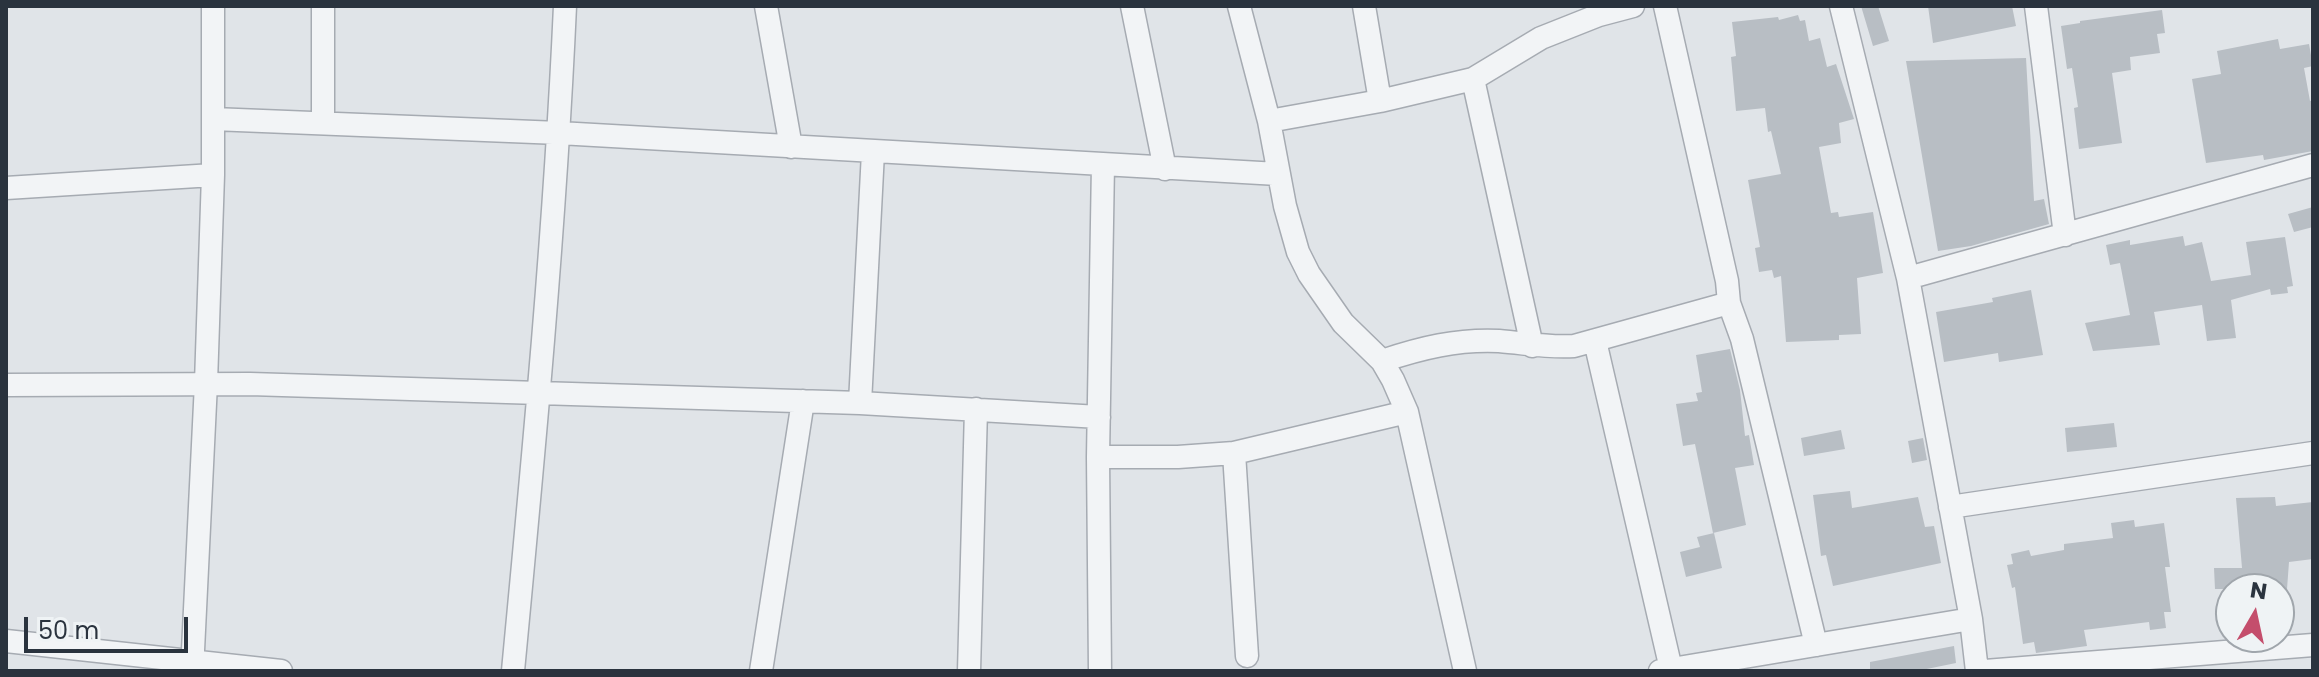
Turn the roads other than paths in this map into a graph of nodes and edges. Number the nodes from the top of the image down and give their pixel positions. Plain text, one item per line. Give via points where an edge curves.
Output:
1 (213, 6) edge
2 (323, 6) edge
3 (565, 6) edge
4 (766, 6) edge
5 (1132, 6) edge
6 (1239, 6) edge
7 (1364, 6) edge
8 (1633, 6) edge
9 (1665, 6) edge
10 (1841, 6) edge
11 (2036, 6) edge
12 (1473, 79) junction
13 (1380, 101) junction
14 (213, 119) junction
15 (1269, 121) junction
16 (323, 122) junction
17 (559, 133) junction
18 (791, 147) junction
19 (873, 152) junction
20 (1103, 164) junction
21 (2313, 165) edge
22 (1165, 169) junction
23 (1278, 174) junction
24 (213, 175) junction
25 (6, 188) edge
26 (2065, 235) junction
27 (1908, 278) junction
28 (1729, 303) junction
29 (1595, 341) junction
30 (1532, 346) junction
31 (1382, 361) junction
32 (206, 383) junction
33 (6, 385) edge
34 (539, 393) junction
35 (803, 401) junction
36 (860, 403) junction
37 (976, 409) junction
38 (1407, 412) junction
39 (1099, 417) junction
40 (1234, 453) junction
41 (2313, 453) edge
42 (1098, 457) junction
43 (1950, 507) junction
44 (1971, 619) junction
45 (6, 641) edge
46 (1816, 645) junction
47 (2313, 645) edge
48 (1247, 656) dead end
49 (192, 667) edge
50 (1665, 670) edge
51 (281, 671) edge
52 (513, 671) edge
53 (761, 671) edge
54 (969, 671) edge
55 (1100, 671) edge
56 (1465, 671) edge
57 (1977, 671) edge
58 (1985, 671) edge

1 - 14 street
2 - 16 street
3 - 17 street
4 - 18 street
5 - 22 street
6 - 15 street
7 - 13 street
8 - 12 street via 1541,38
9 - 28 street
10 - 27 street
11 - 26 street
12 - 13 street
12 - 30 street
13 - 15 street
14 - 16 street
14 - 24 street
15 - 23 street
16 - 17 street
17 - 18 street
17 - 34 street
18 - 19 street
19 - 20 street
19 - 36 street
20 - 22 street
20 - 39 street
21 - 26 street
22 - 23 street
23 - 31 street via 1309,274 1343,323
24 - 25 street
24 - 32 street
26 - 27 street
27 - 43 street
28 - 29 street
28 - 46 street
29 - 30 street
29 - 50 street
30 - 31 street via 1447,342
31 - 38 street
32 - 33 street
32 - 34 street
32 - 49 street
34 - 35 street
34 - 52 street
35 - 36 street
35 - 53 street
36 - 37 street
37 - 39 street
37 - 54 street
38 - 40 street
38 - 56 street
39 - 42 street
40 - 42 street
40 - 48 street
41 - 43 street
42 - 55 street
43 - 44 street
44 - 46 street
44 - 57 street
45 - 49 street
46 - 50 street
47 - 58 street
49 - 51 street

